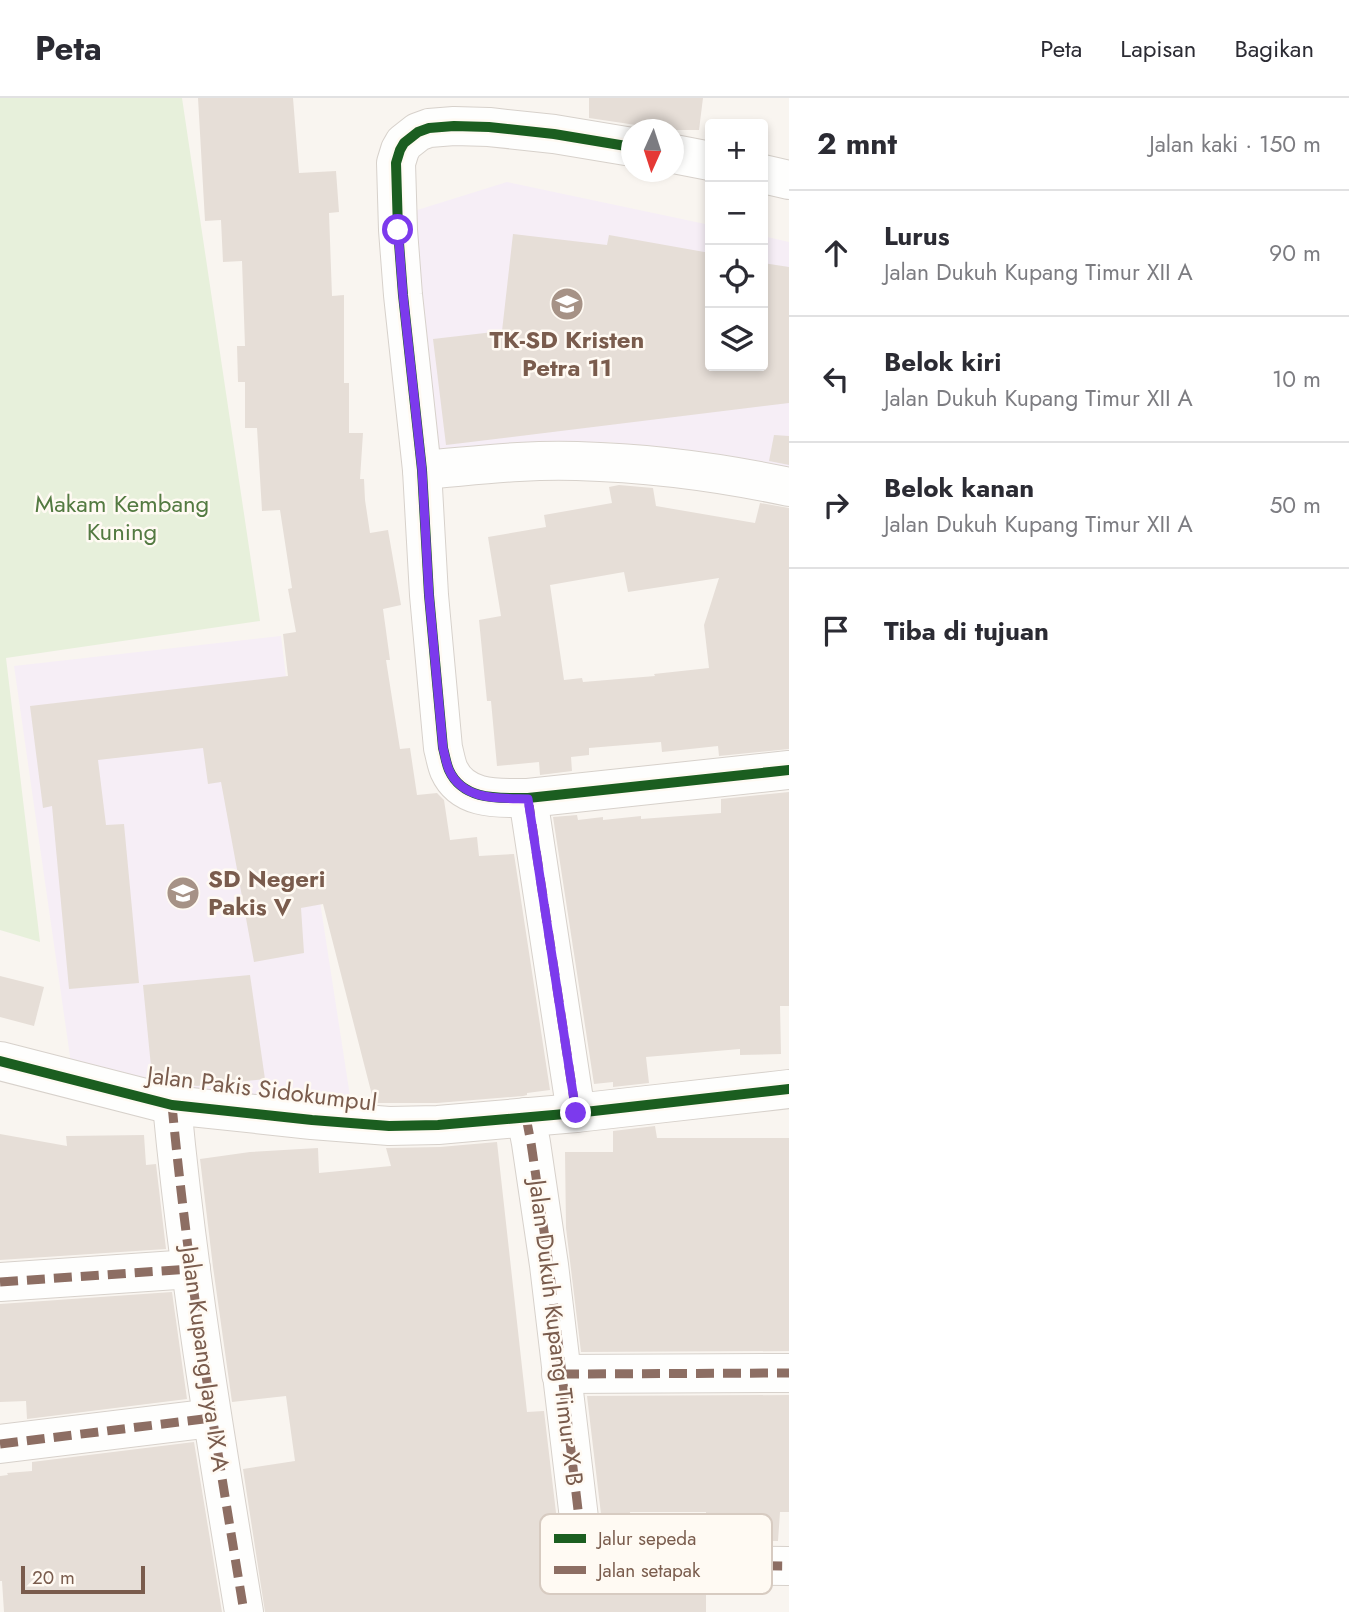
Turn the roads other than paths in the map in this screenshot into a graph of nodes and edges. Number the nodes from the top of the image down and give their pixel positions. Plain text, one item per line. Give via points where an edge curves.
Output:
1 (621, 145) edge
2 (684, 156) edge
3 (705, 160) edge
4 (768, 175) edge
5 (789, 180) edge
6 (422, 470) junction
7 (789, 487) edge
8 (789, 770) edge
9 (528, 799) junction
10 (0, 1061) edge
11 (789, 1089) edge
12 (172, 1105) junction
13 (576, 1113) junction
14 (526, 1117) junction
15 (191, 1269) junction
16 (0, 1282) edge
17 (789, 1373) edge
18 (561, 1374) junction
19 (212, 1418) junction
20 (0, 1444) edge
21 (578, 1514) edge
22 (244, 1612) edge

1 - 6 street via 454,126 429,128 404,143 396,163 398,218
2 - 3 street
4 - 5 street
6 - 7 street via 575,461 667,467
6 - 9 street via 429,595 443,748 449,769 467,790 483,796
8 - 9 street
9 - 13 street
10 - 12 street, Jalan Pakis Sidokumpul
11 - 13 street, Jalan Pakis Sidokumpul
12 - 14 street, Jalan Pakis Sidokumpul via 388,1126
12 - 15 street, Jalan Kupang Jaya IX A
13 - 14 street, Jalan Pakis Sidokumpul
14 - 18 street, Jalan Dukuh Kupang Timur X B
15 - 16 street
15 - 19 street, Jalan Kupang Jaya IX A
17 - 18 street
18 - 21 street, Jalan Dukuh Kupang Timur X B
19 - 20 street
19 - 22 street, Jalan Kupang Jaya IX A

